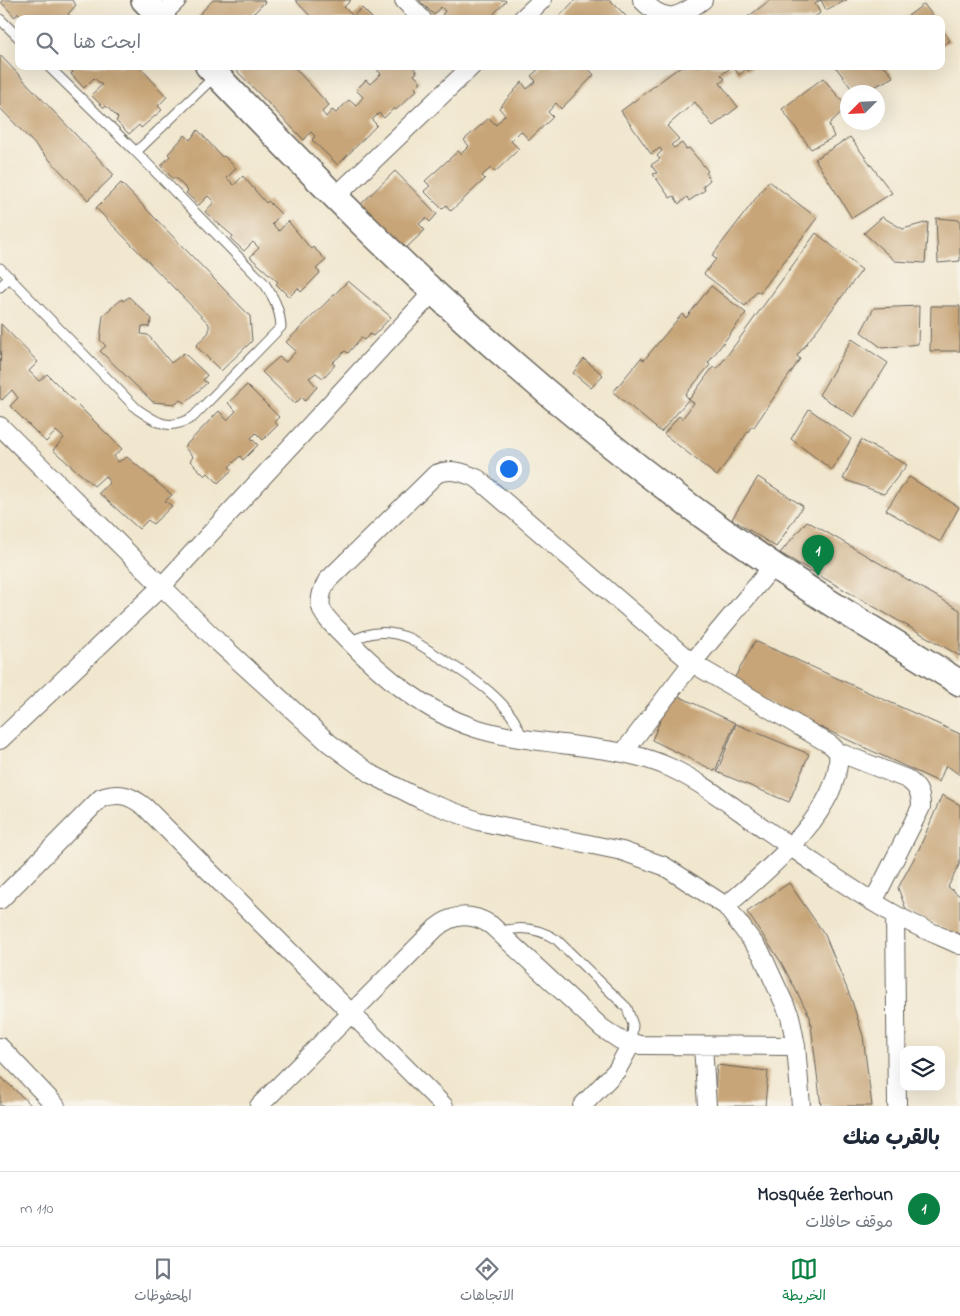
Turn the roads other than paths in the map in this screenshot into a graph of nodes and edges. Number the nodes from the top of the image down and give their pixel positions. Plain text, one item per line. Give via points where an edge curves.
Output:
1 (404, 0) edge
2 (542, 0) edge
3 (642, 0) edge
4 (703, 0) edge
5 (418, 15) edge
6 (526, 15) edge
7 (660, 15) edge
8 (682, 15) edge
9 (0, 19) edge
10 (15, 34) edge
11 (52, 70) edge
12 (212, 70) edge
13 (466, 70) edge
14 (136, 152) junction
15 (334, 197) junction
16 (0, 268) edge
17 (10, 277) junction
18 (0, 287) edge
19 (433, 292) junction
20 (0, 426) edge
21 (774, 565) junction
22 (162, 586) junction
23 (350, 642) junction
24 (692, 663) junction
25 (960, 682) edge
26 (522, 738) junction
27 (0, 740) edge
28 (838, 752) junction
29 (624, 753) junction
30 (792, 847) junction
31 (0, 900) edge
32 (873, 902) junction
33 (726, 906) junction
34 (895, 915) junction
35 (500, 932) junction
36 (960, 945) edge
37 (352, 1013) junction
38 (631, 1044) junction
39 (704, 1046) junction
40 (796, 1046) junction
41 (0, 1047) edge
42 (56, 1106) edge
43 (259, 1106) edge
44 (444, 1106) edge
45 (582, 1106) edge
46 (706, 1106) edge
47 (801, 1106) edge
48 (897, 1106) edge

1 - 5 street
2 - 6 street
3 - 7 street
4 - 8 street
9 - 10 lane
11 - 14 lane
12 - 14 lane
12 - 15 street
13 - 15 street
14 - 17 lane via 264,283 280,314 281,327 193,417 179,425 167,424 153,420 137,409
15 - 19 street
16 - 17 lane
17 - 18 lane
19 - 21 street via 599,434
19 - 22 street
20 - 22 street
21 - 24 street
21 - 25 street
22 - 27 street
22 - 33 street via 329,743 371,774 422,800 478,820 622,851 664,866
23 - 24 street via 320,608 319,597 327,581 428,479 444,471 460,471 478,479
23 - 26 street via 375,666 438,712 475,728
23 - 26 lane via 378,632 411,639 503,703 515,719
24 - 28 street via 831,744
24 - 29 street
26 - 29 street
28 - 30 street via 839,761 828,797
28 - 32 street via 907,779 921,796 921,807
29 - 30 street via 658,763 691,779
30 - 32 street
30 - 33 street
31 - 37 street via 101,798 115,794 131,797 145,807
32 - 34 street
33 - 40 street via 761,954 790,1016
34 - 36 street
34 - 48 street
35 - 37 street via 473,916 444,921
35 - 38 street via 602,1028
35 - 38 lane via 530,928 558,940 627,1008 633,1025
37 - 43 street
37 - 44 street
38 - 39 street
38 - 45 street via 617,1070
39 - 40 street
39 - 46 street
40 - 47 street
41 - 42 street

